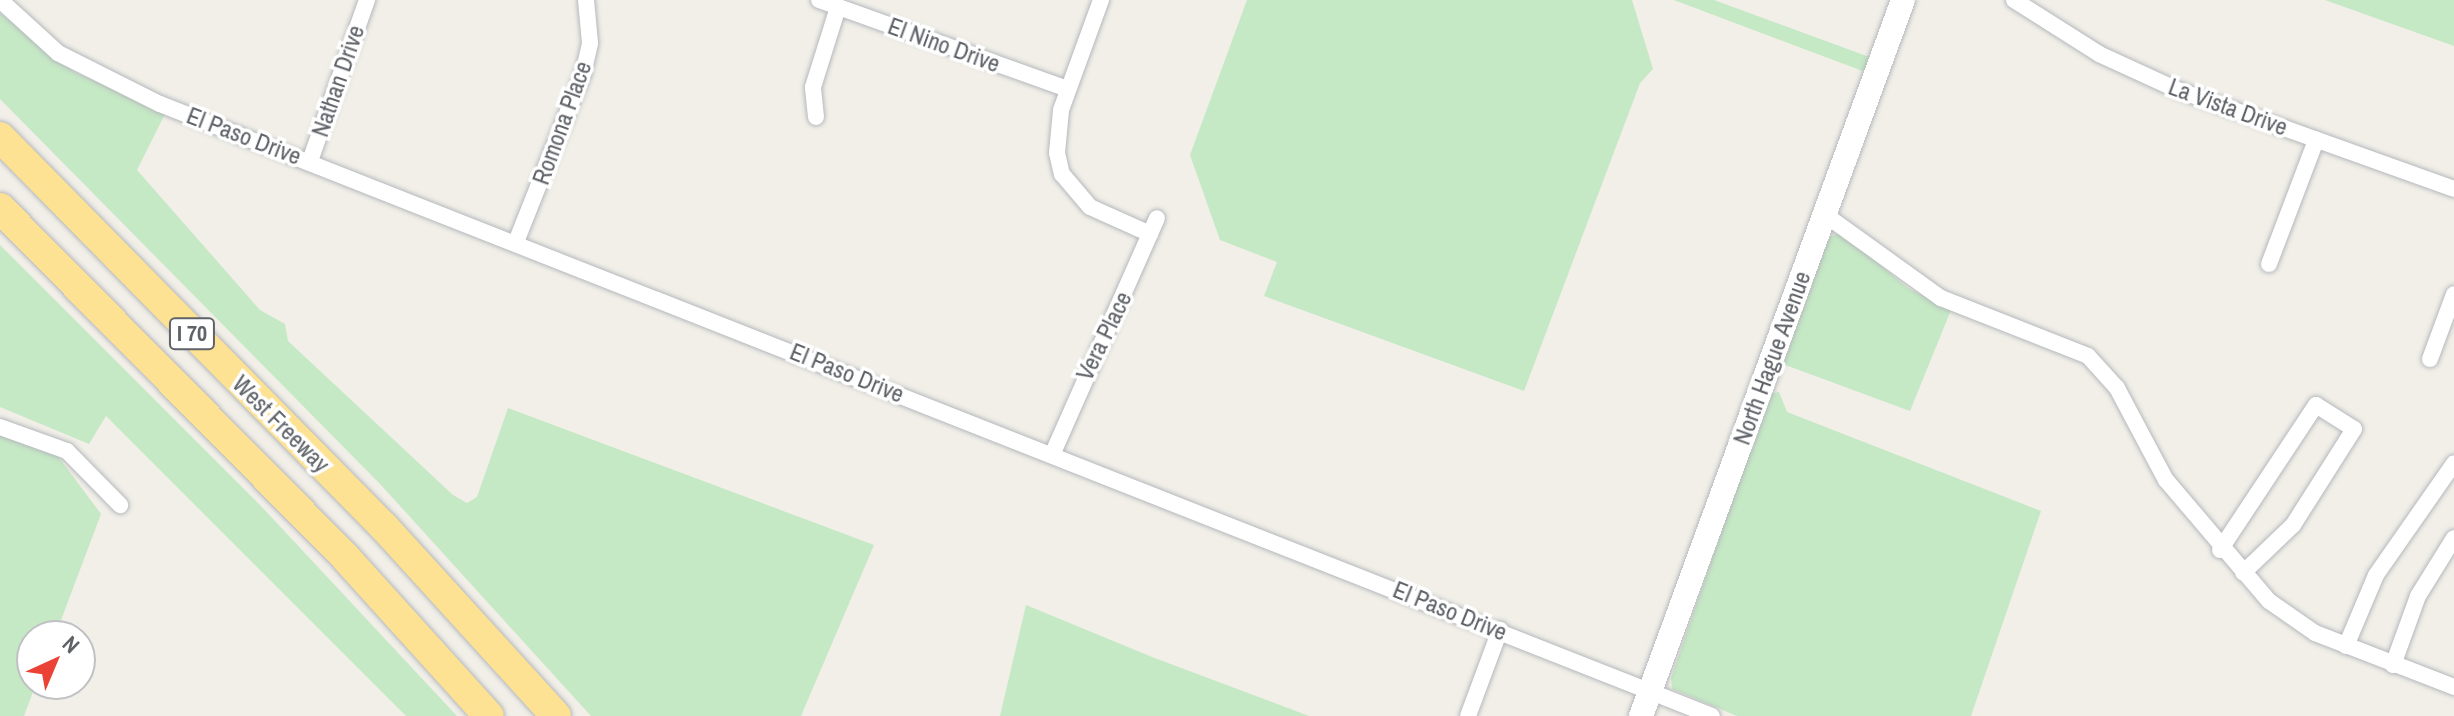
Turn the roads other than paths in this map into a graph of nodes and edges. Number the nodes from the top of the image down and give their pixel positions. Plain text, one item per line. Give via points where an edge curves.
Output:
1 (0, 0) edge
2 (367, 0) edge
3 (586, 0) edge
4 (819, 0) edge
5 (1101, 0) edge
6 (1903, 0) edge
7 (2014, 0) edge
8 (838, 7) junction
9 (1068, 89) junction
10 (816, 117) dead end
11 (0, 137) edge
12 (2316, 140) junction
13 (310, 161) junction
14 (2454, 189) edge
15 (1, 210) edge
16 (1824, 214) junction
17 (516, 242) junction
18 (2269, 264) dead end
19 (2454, 294) edge
20 (2430, 359) dead end
21 (0, 427) edge
22 (1052, 455) junction
23 (2454, 463) edge
24 (120, 505) dead end
25 (2454, 538) edge
26 (2220, 550) junction
27 (2243, 573) junction
28 (1500, 630) junction
29 (2346, 646) junction
30 (2393, 665) junction
31 (2454, 687) edge
32 (1650, 691) junction
33 (489, 716) edge
34 (556, 716) edge
35 (1468, 716) edge
36 (1641, 716) edge
37 (1712, 716) edge

1 - 13 street, El Paso Drive via 79,66
2 - 13 street, Nathan Drive
3 - 17 street, Romona Place via 590,43 583,74
4 - 8 street, El Nino Drive
5 - 9 street
6 - 16 main road, North Hague Avenue
7 - 12 street, La Vista Drive via 2099,54
8 - 9 street, El Nino Drive
8 - 10 street via 813,87
9 - 22 street, Vera Place via 1056,131 1062,174 1090,207 1154,226
11 - 34 highway, West Freeway / I 70 via 385,528
12 - 14 street, La Vista Drive
12 - 18 street
13 - 17 street, El Paso Drive
15 - 33 highway, West Freeway / I 70 via 346,558
16 - 26 street via 1941,298 2049,336 2096,362 2117,388 2166,480
16 - 32 main road, North Hague Avenue
17 - 22 street, El Paso Drive
19 - 20 street
21 - 24 street via 67,451
22 - 28 street, El Paso Drive
23 - 29 street via 2376,575
25 - 30 street via 2418,596
26 - 27 street
26 - 27 street via 2316,405 2354,429 2293,525
27 - 29 street via 2285,613
28 - 32 street, El Paso Drive
28 - 35 street
29 - 30 street
30 - 31 street
32 - 36 main road, North Hague Avenue
32 - 37 street, El Paso Drive

